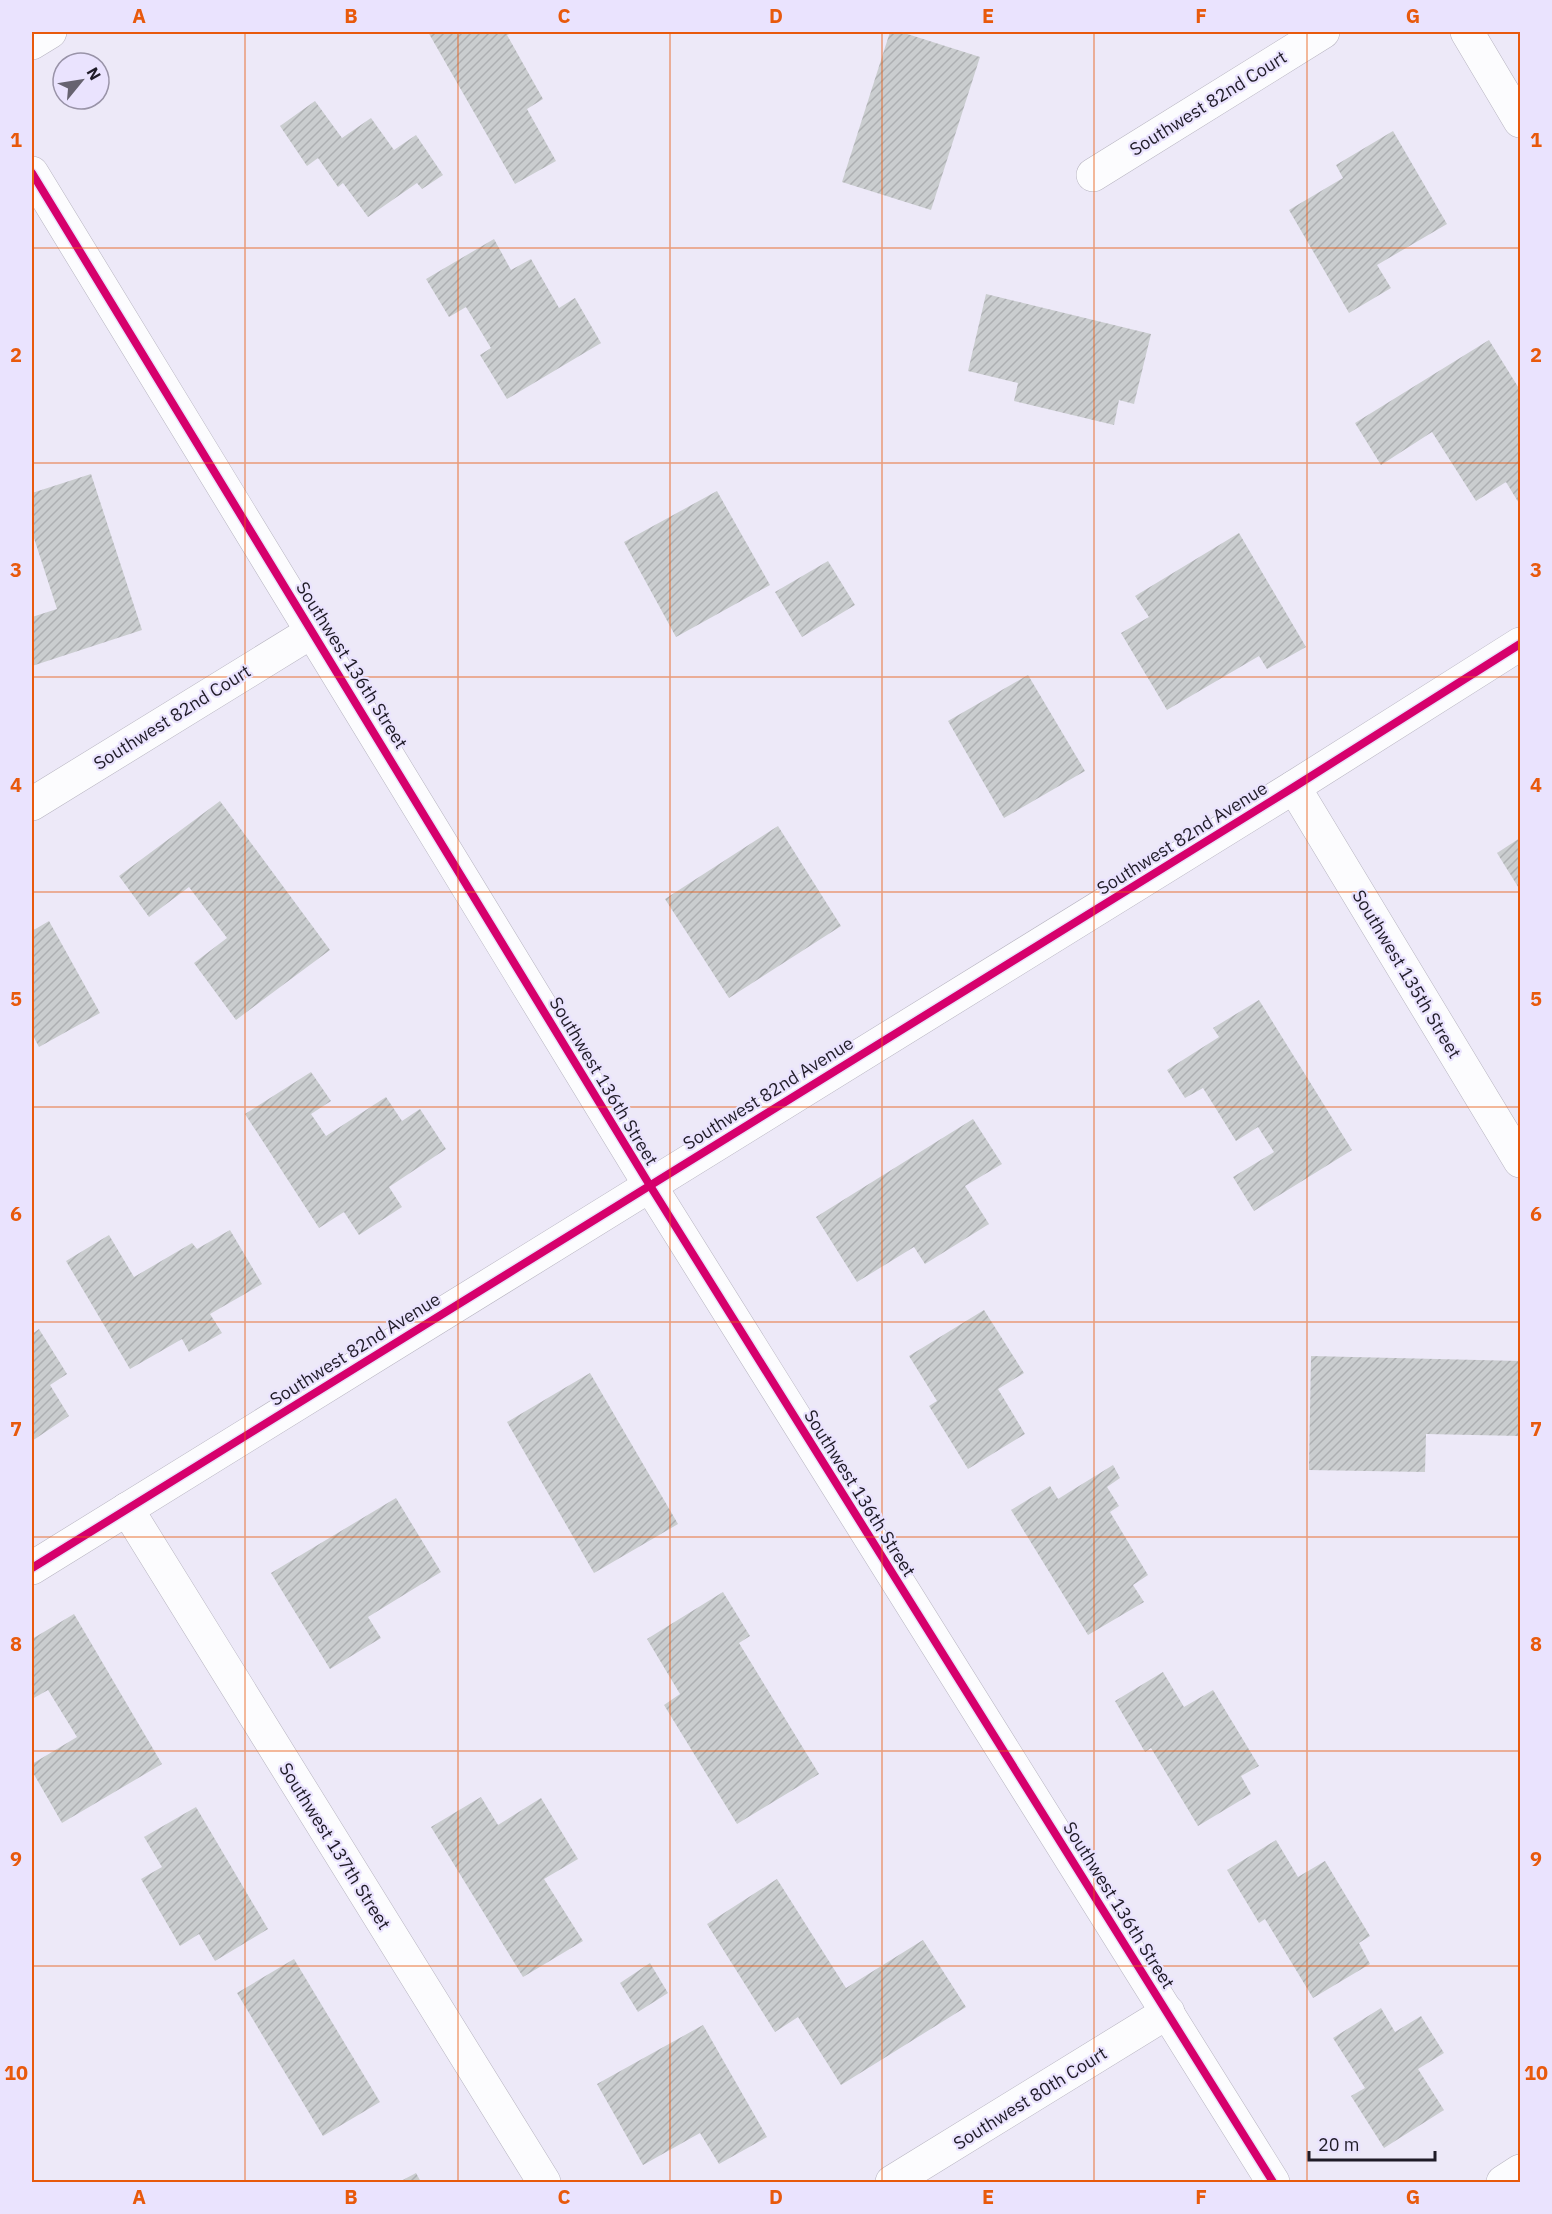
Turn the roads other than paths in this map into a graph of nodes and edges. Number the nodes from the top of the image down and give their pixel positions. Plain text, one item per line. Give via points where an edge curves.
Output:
1 (50, 32) edge
2 (1323, 32) edge
3 (1467, 32) edge
4 (32, 43) edge
5 (1521, 121) edge
6 (32, 173) edge
7 (1093, 176) dead end
8 (313, 631) junction
9 (1521, 644) edge
10 (1294, 787) junction
11 (32, 804) edge
12 (1521, 1161) edge
13 (648, 1184) junction
14 (127, 1509) junction
15 (32, 1568) edge
16 (1168, 2012) junction
17 (1521, 2171) edge
18 (544, 2182) edge
19 (892, 2182) edge
20 (1273, 2182) edge
21 (1503, 2182) edge

1 - 4 street
2 - 7 street, Southwest 82nd Court
3 - 5 street
6 - 8 street, Southwest 136th Street
8 - 11 street, Southwest 82nd Court
8 - 13 street, Southwest 136th Street
9 - 10 street, Southwest 82nd Avenue
10 - 12 street, Southwest 135th Street
10 - 13 street, Southwest 82nd Avenue
13 - 14 street, Southwest 82nd Avenue
13 - 16 street, Southwest 136th Street
14 - 15 street, Southwest 82nd Avenue
14 - 18 street, Southwest 137th Street
16 - 19 street, Southwest 80th Court
16 - 20 street, Southwest 136th Street
17 - 21 street

